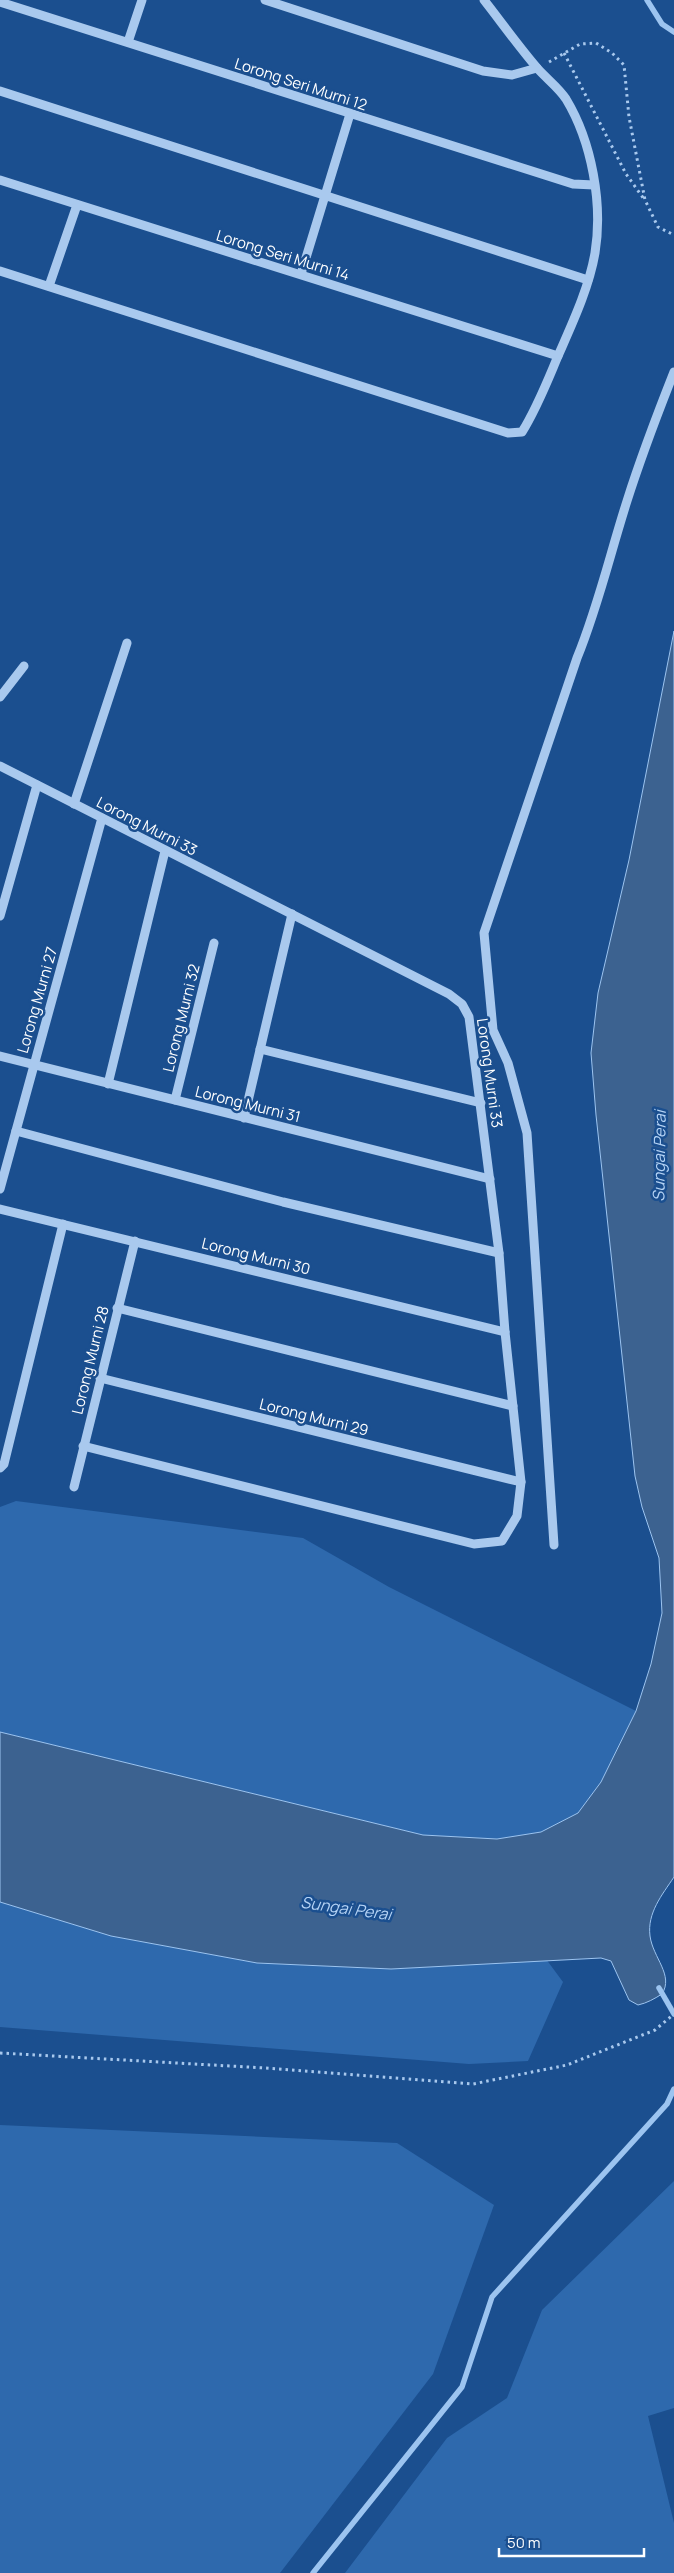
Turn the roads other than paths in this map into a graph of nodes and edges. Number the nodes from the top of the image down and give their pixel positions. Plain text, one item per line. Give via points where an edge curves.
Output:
1 (142, 0) edge
2 (265, 0) edge
3 (484, 0) edge
4 (0, 2) edge
5 (128, 42) junction
6 (538, 68) junction
7 (0, 91) edge
8 (350, 114) junction
9 (0, 180) edge
10 (594, 185) junction
11 (325, 194) junction
12 (77, 205) junction
13 (0, 271) edge
14 (301, 274) junction
15 (588, 280) junction
16 (49, 286) junction
17 (558, 356) junction
18 (674, 372) edge
19 (127, 643) dead end
20 (24, 666) dead end
21 (0, 697) edge
22 (0, 766) edge
23 (36, 785) junction
24 (74, 804) junction
25 (102, 818) junction
26 (165, 850) junction
27 (292, 914) junction
28 (0, 916) edge
29 (214, 942) dead end
30 (260, 1049) junction
31 (0, 1056) edge
32 (33, 1065) junction
33 (108, 1084) junction
34 (176, 1100) junction
35 (481, 1103) junction
36 (244, 1118) junction
37 (16, 1131) junction
38 (490, 1179) junction
39 (0, 1189) edge
40 (0, 1208) edge
41 (63, 1224) junction
42 (134, 1241) junction
43 (500, 1253) junction
44 (117, 1308) junction
45 (505, 1332) junction
46 (100, 1378) junction
47 (513, 1406) junction
48 (83, 1446) junction
49 (0, 1468) edge
50 (521, 1482) junction
51 (74, 1486) dead end
52 (554, 1545) dead end

1 - 5 street
2 - 6 street via 483,71 512,75
3 - 6 street
4 - 5 street, Lorong Seri Murni 12
5 - 8 street, Lorong Seri Murni 12
6 - 10 street via 565,98 575,116 587,149
7 - 11 street
8 - 10 street, Lorong Seri Murni 12 via 573,184
8 - 11 street
9 - 12 street, Lorong Seri Murni 14
10 - 15 street via 598,223
11 - 14 street
11 - 15 street
12 - 14 street, Lorong Seri Murni 14
12 - 16 street
13 - 16 street
14 - 17 street, Lorong Seri Murni 14
15 - 17 street
16 - 17 street via 508,433 522,432
18 - 52 street via 650,432 594,616 484,933 493,1030 508,1063 526,1133
19 - 24 street
20 - 21 street
22 - 23 street, Lorong Murni 33
23 - 24 street, Lorong Murni 33
23 - 28 street
24 - 25 street, Lorong Murni 33
25 - 26 street, Lorong Murni 33
25 - 32 street, Lorong Murni 27
26 - 27 street, Lorong Murni 33
26 - 33 street
27 - 30 street
27 - 35 street, Lorong Murni 33 via 449,994 462,1004 470,1016
29 - 34 street, Lorong Murni 32
30 - 35 street
30 - 36 street
31 - 32 street, Lorong Murni 31
32 - 33 street, Lorong Murni 31
32 - 37 street, Lorong Murni 27
33 - 34 street, Lorong Murni 31
34 - 36 street, Lorong Murni 31
35 - 38 street, Lorong Murni 33
36 - 38 street, Lorong Murni 31
37 - 39 street, Lorong Murni 27
37 - 43 street via 283,1202
38 - 43 street, Lorong Murni 33
40 - 41 street, Lorong Murni 30
41 - 42 street, Lorong Murni 30
41 - 49 street via 4,1464
42 - 44 street, Lorong Murni 28
42 - 45 street, Lorong Murni 30
43 - 45 street, Lorong Murni 33
44 - 46 street, Lorong Murni 28
44 - 47 street
45 - 47 street, Lorong Murni 33
46 - 48 street, Lorong Murni 28
46 - 50 street, Lorong Murni 29
47 - 50 street, Lorong Murni 33
48 - 50 street, Lorong Murni 33 via 474,1544 502,1541 517,1516
48 - 51 street, Lorong Murni 28

